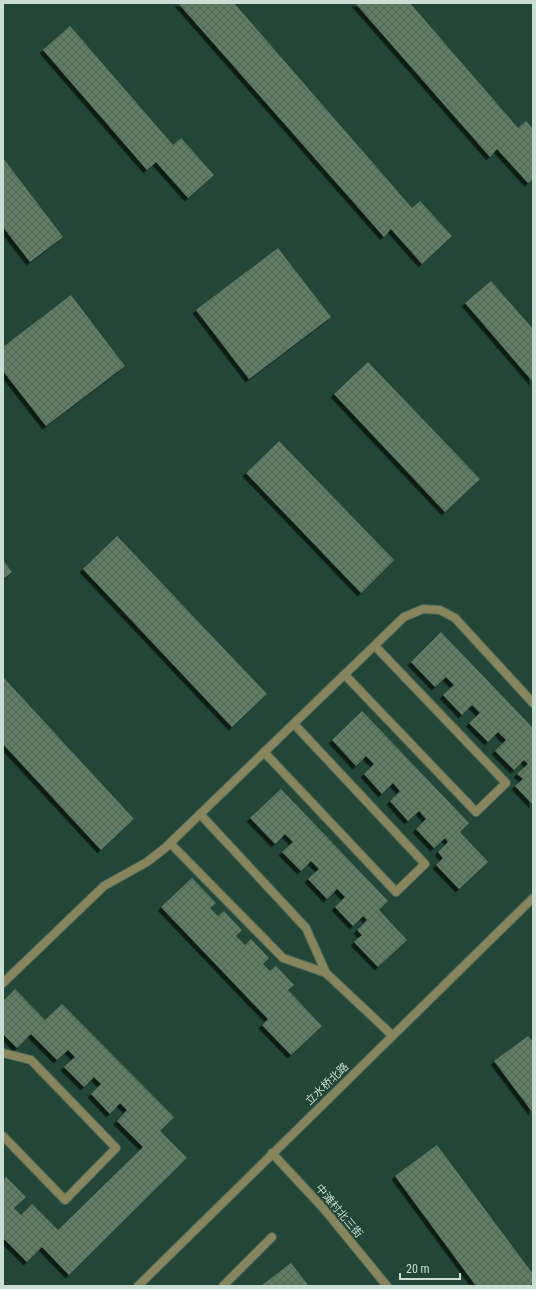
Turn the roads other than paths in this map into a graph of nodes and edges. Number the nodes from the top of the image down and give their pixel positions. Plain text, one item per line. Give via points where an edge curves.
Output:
1 (375, 646) junction
2 (345, 674) junction
3 (533, 703) edge
4 (294, 724) junction
5 (264, 752) junction
6 (200, 814) junction
7 (170, 843) junction
8 (533, 898) edge
9 (326, 973) junction
10 (3, 983) edge
11 (392, 1035) junction
12 (3, 1053) edge
13 (3, 1136) edge
14 (272, 1153) junction
15 (272, 1237) dead end
16 (138, 1286) edge
17 (223, 1286) edge
18 (387, 1286) edge

1 - 2 street
1 - 2 street via 506,783 476,812
1 - 3 street via 404,617 423,609 440,610 455,618
2 - 4 street
4 - 5 street
4 - 5 street via 425,864 396,892
5 - 6 street
6 - 7 street
6 - 9 street via 306,928
7 - 9 street via 283,958
7 - 10 street via 147,862 104,886
8 - 11 street, 立水桥北路
9 - 11 street
11 - 14 street, 立水桥北路
12 - 13 street via 31,1060 116,1148 65,1200
14 - 16 street, 立水桥北路
14 - 18 street, 中滩村北三街 via 324,1209
15 - 17 street

